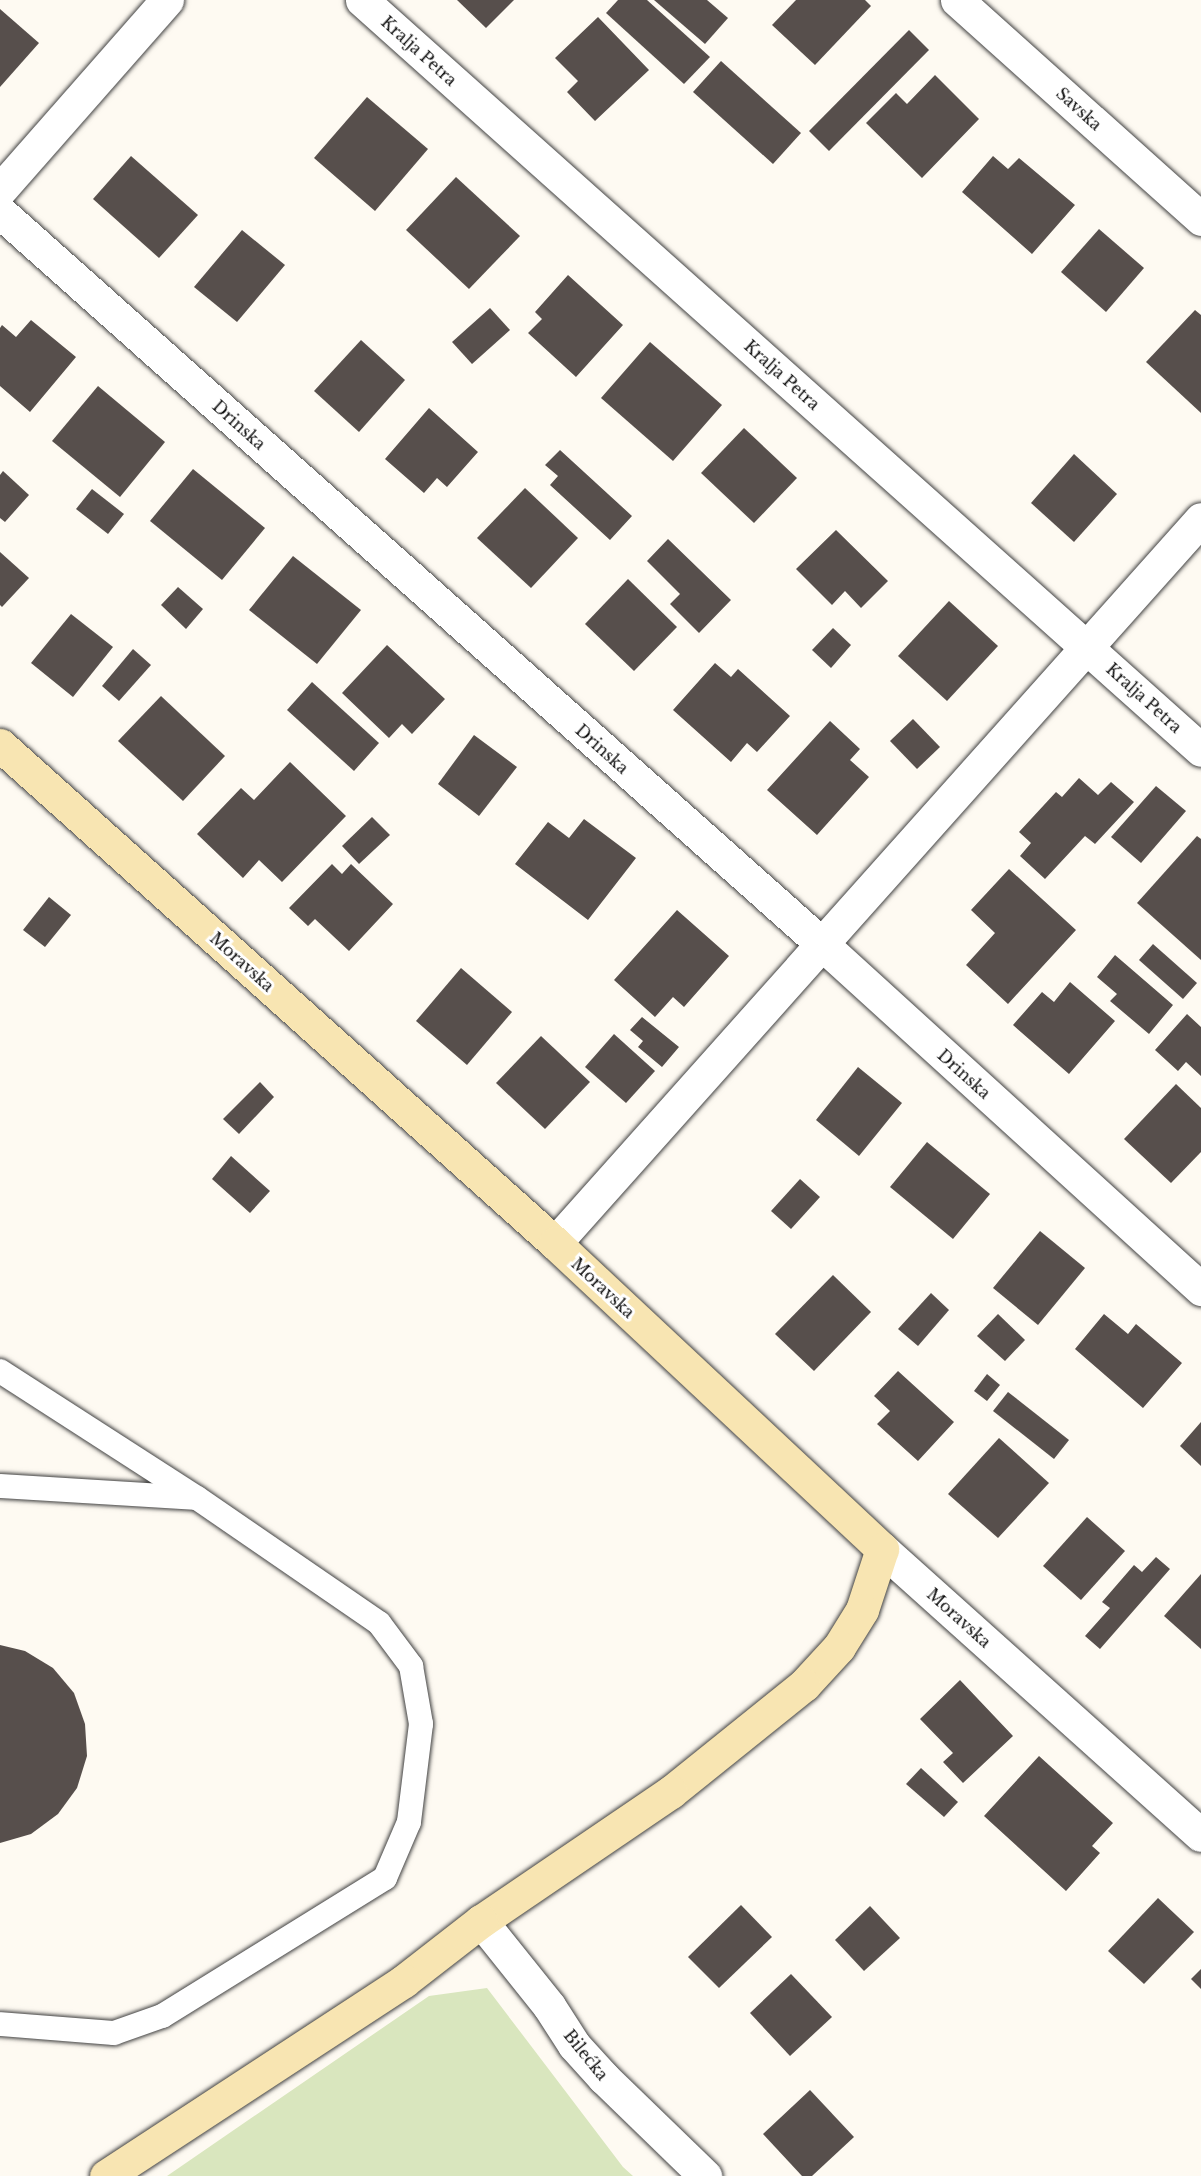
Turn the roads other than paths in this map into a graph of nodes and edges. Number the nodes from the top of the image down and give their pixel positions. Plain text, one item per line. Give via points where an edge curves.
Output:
1 (166, 0) edge
2 (362, 0) edge
3 (957, 0) edge
4 (0, 190) edge
5 (0, 212) edge
6 (1201, 219) edge
7 (1201, 519) edge
8 (1087, 647) junction
9 (0, 745) edge
10 (1201, 750) edge
11 (822, 944) junction
12 (555, 1243) junction
13 (1201, 1289) edge
14 (0, 1371) edge
15 (0, 1486) edge
16 (197, 1498) junction
17 (882, 1549) junction
18 (1201, 1835) edge
19 (482, 1921) junction
20 (0, 2024) edge
21 (106, 2176) edge
22 (705, 2176) edge

1 - 4 street
2 - 8 street, Kralja Petra
3 - 6 street, Savska
5 - 11 street, Drinska
7 - 8 street
8 - 10 street, Kralja Petra
8 - 11 street
9 - 12 street, Moravska
11 - 12 street
11 - 13 street, Drinska
12 - 17 street, Moravska
14 - 16 lane
15 - 16 lane
16 - 20 lane via 379,1623 411,1666 421,1724 409,1822 385,1878 162,2016 114,2033
17 - 18 street, Moravska
17 - 19 street via 862,1610 839,1647 804,1685 671,1792
19 - 21 street via 404,1981
19 - 22 street, Bilećka via 549,2006 574,2045

